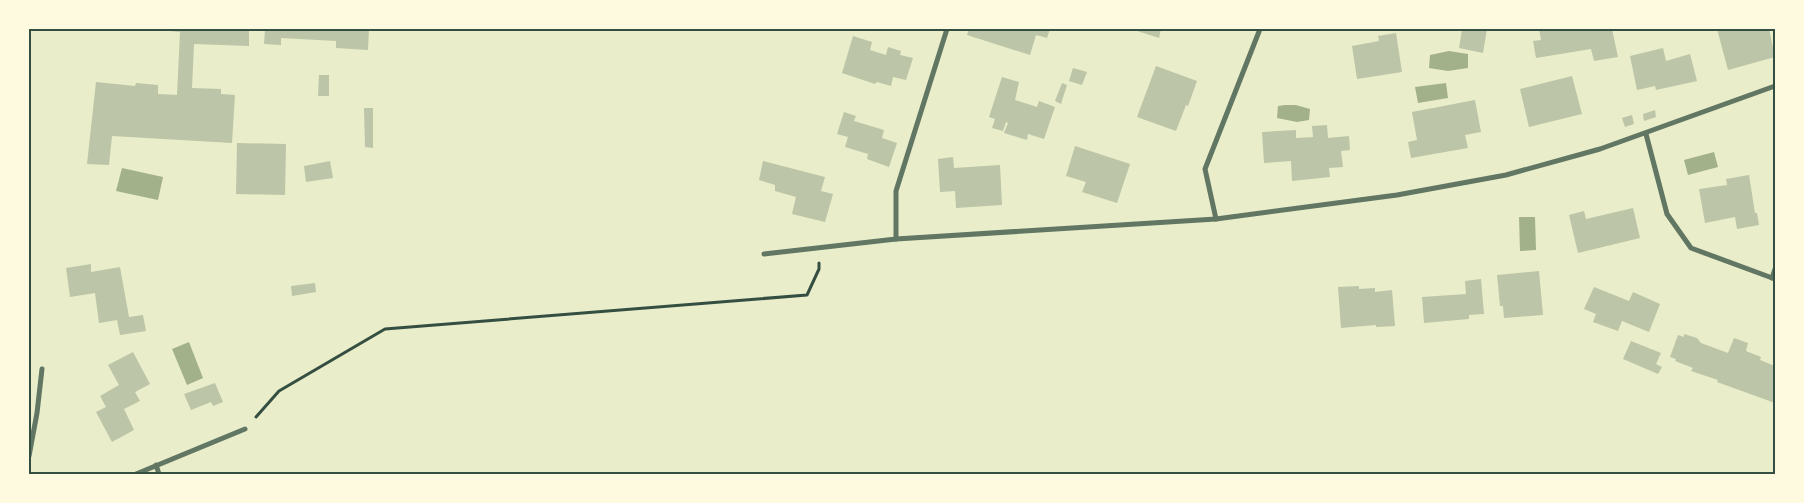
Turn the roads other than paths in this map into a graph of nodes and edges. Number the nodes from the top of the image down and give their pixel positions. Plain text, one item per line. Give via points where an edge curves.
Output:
1 (947, 29) edge
2 (1260, 29) edge
3 (1775, 86) edge
4 (1646, 134) junction
5 (1216, 219) junction
6 (896, 239) junction
7 (764, 254) dead end
8 (1775, 269) edge
9 (1774, 279) edge
10 (42, 369) dead end
11 (245, 429) road end
12 (29, 456) edge
13 (156, 466) junction
14 (136, 474) edge
15 (159, 474) edge

1 - 6 street via 896,190
2 - 5 street via 1205,169
3 - 4 street
4 - 5 street via 1506,175 1397,195
4 - 9 street via 1667,214 1691,248
5 - 6 street
6 - 7 street
8 - 9 street
10 - 12 street
11 - 13 street
13 - 14 street
13 - 15 street

